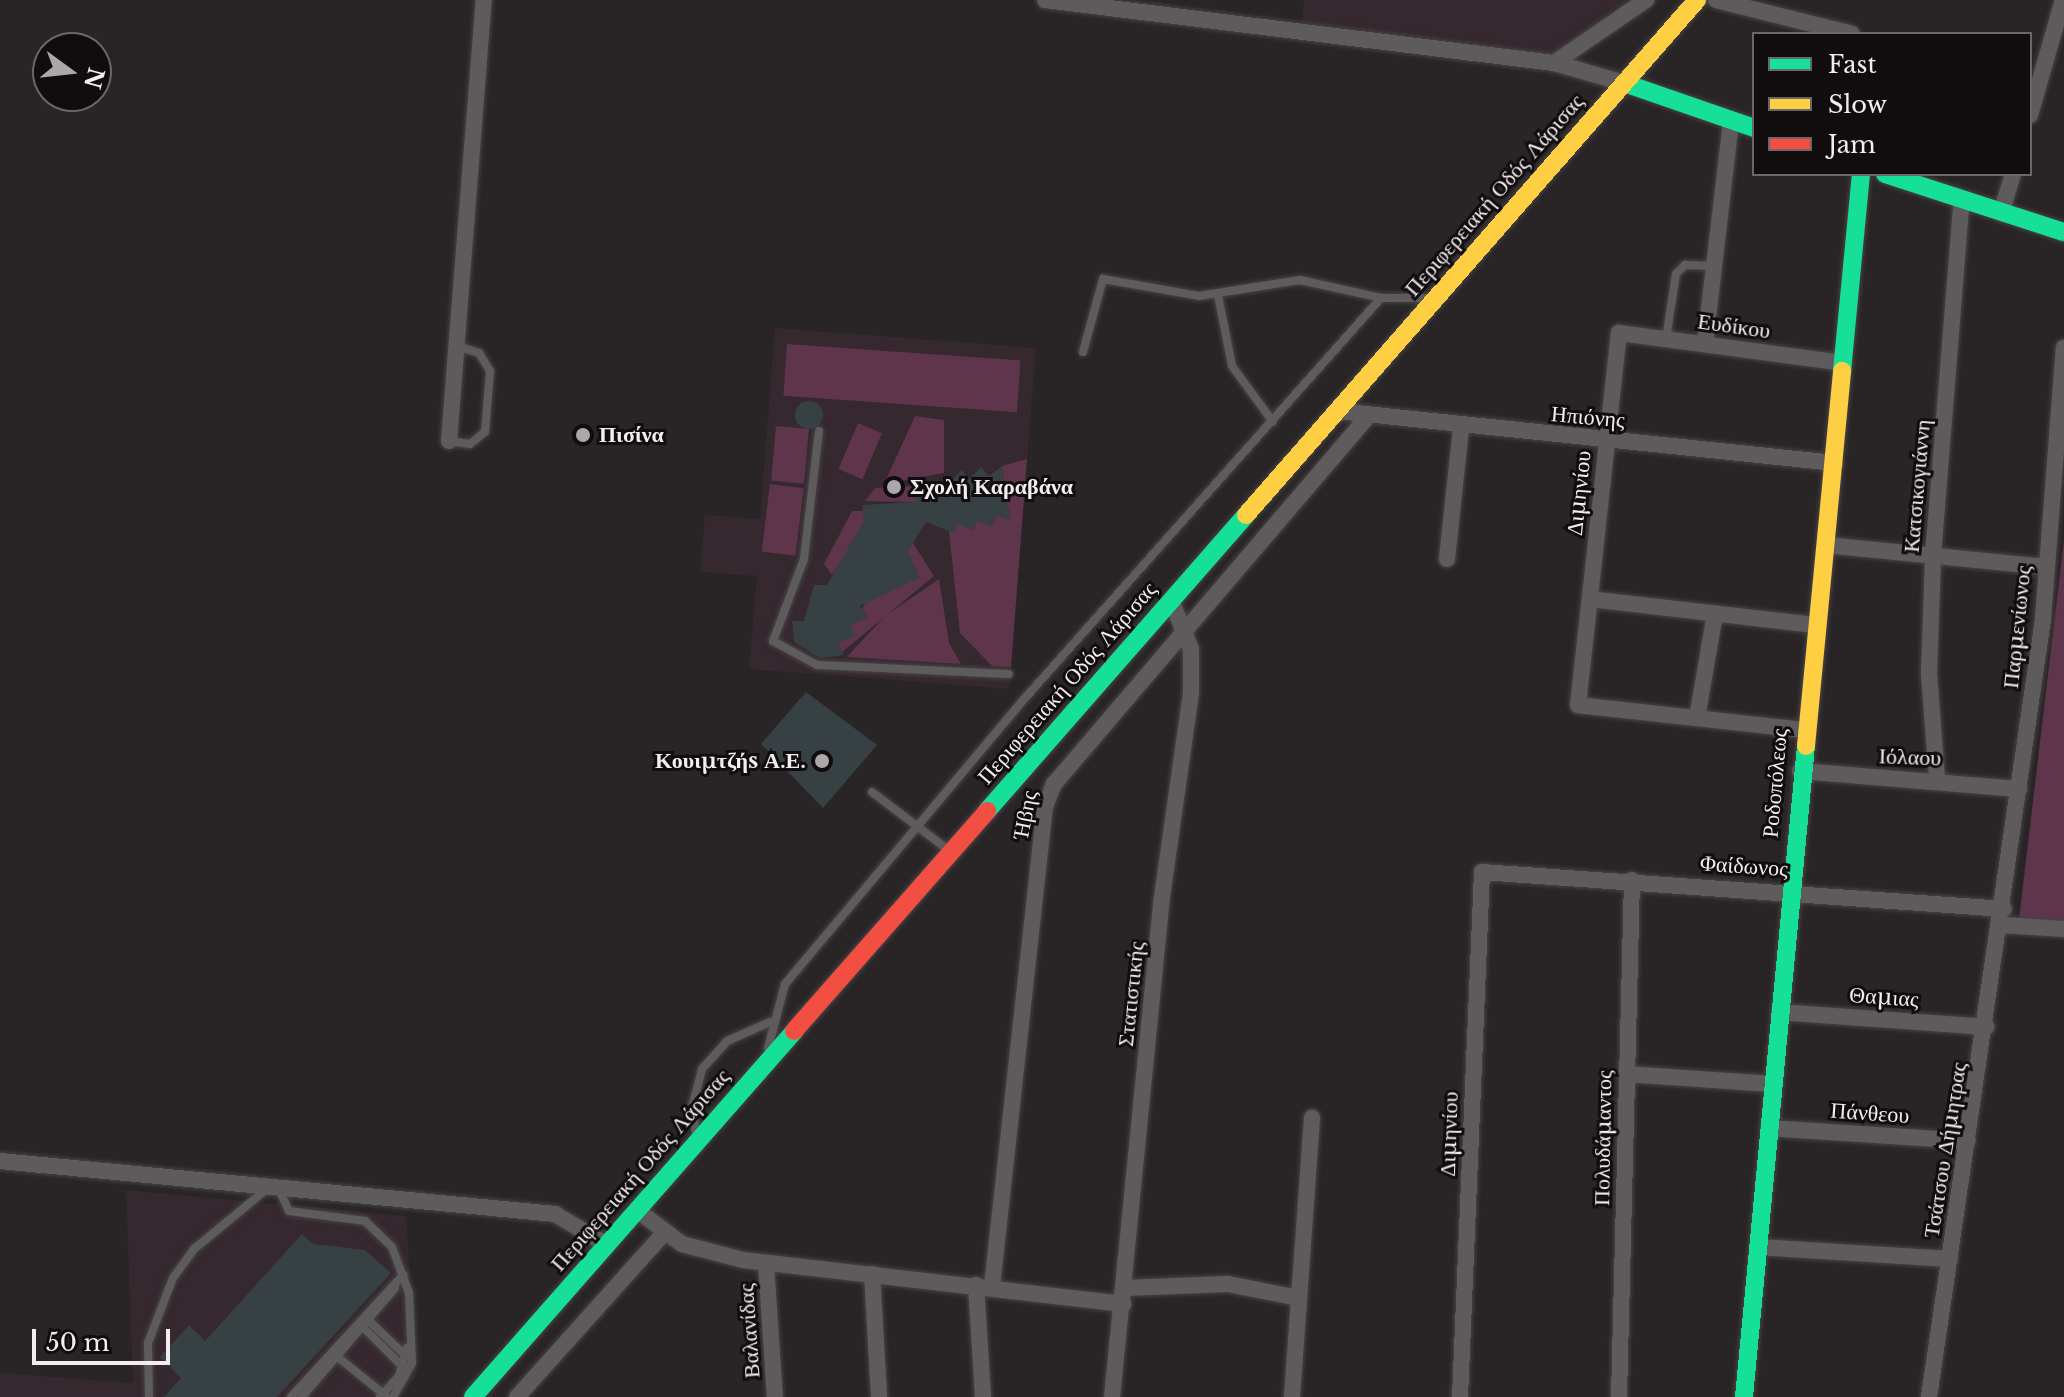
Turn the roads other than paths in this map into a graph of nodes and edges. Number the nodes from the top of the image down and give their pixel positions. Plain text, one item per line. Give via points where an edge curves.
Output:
1 (484, 0) edge
2 (1045, 0) edge
3 (1646, 0) edge
4 (1697, 0) edge
5 (1716, 0) edge
6 (2063, 0) edge
7 (1844, 32) edge
8 (1554, 63) junction
9 (2037, 69) edge
10 (1624, 83) junction
11 (2032, 102) edge
12 (1731, 120) junction
13 (1752, 127) edge
14 (1861, 176) edge
15 (1891, 176) edge
16 (2012, 176) edge
17 (1962, 198) junction
18 (2001, 213) junction
19 (2064, 232) edge
20 (1714, 266) junction
21 (1218, 295) junction
22 (1381, 298) junction
23 (1437, 298) junction
24 (1619, 333) joint
25 (1666, 339) junction
26 (1705, 343) junction
27 (456, 346) junction
28 (2064, 348) edge
29 (1083, 352) dead end
30 (1844, 363) junction
31 (1337, 411) junction
32 (1367, 417) junction
33 (1273, 422) junction
34 (1461, 428) junction
35 (819, 431) dead end
36 (449, 441) joint
37 (1607, 441) junction
38 (1835, 463) junction
39 (1826, 545) junction
40 (1933, 556) junction
41 (1447, 559) dead end
42 (2047, 567) junction
43 (1590, 599) junction
44 (1171, 600) junction
45 (1715, 614) junction
46 (1816, 625) junction
47 (1187, 635) junction
48 (1009, 674) dead end
49 (1697, 718) junction
50 (1804, 730) junction
51 (1800, 771) junction
52 (1937, 778) junction
53 (2019, 789) junction
54 (872, 792) dead end
55 (918, 825) junction
56 (951, 852) junction
57 (1482, 872) joint
58 (1632, 880) junction
59 (1790, 891) junction
60 (2003, 917) junction
61 (2064, 929) edge
62 (1779, 1012) junction
63 (770, 1022) junction
64 (1986, 1027) junction
65 (766, 1063) junction
66 (1626, 1074) junction
67 (1772, 1084) junction
68 (1312, 1118) dead end
69 (1768, 1128) junction
70 (698, 1141) junction
71 (1968, 1141) junction
72 (0, 1161) edge
73 (274, 1188) junction
74 (637, 1210) junction
75 (664, 1233) junction
76 (607, 1245) junction
77 (1758, 1247) junction
78 (1950, 1259) junction
79 (766, 1263) junction
80 (872, 1274) junction
81 (403, 1275) junction
82 (984, 1286) junction
83 (1123, 1296) junction
84 (1299, 1298) junction
85 (363, 1321) junction
86 (334, 1354) junction
87 (410, 1360) junction
88 (405, 1370) junction
89 (305, 1393) edge
90 (383, 1396) edge
91 (149, 1397) edge
92 (291, 1397) edge
93 (393, 1397) edge
94 (473, 1397) edge
95 (517, 1397) edge
96 (775, 1397) edge
97 (879, 1397) edge
98 (983, 1397) edge
99 (1112, 1397) edge
100 (1292, 1397) edge
101 (1460, 1397) edge
102 (1619, 1397) edge
103 (1744, 1397) edge
104 (1929, 1397) edge

1 - 27 street
2 - 8 street
3 - 8 street
4 - 10 main road, Περιφερειακή Οδός Λάρισας
5 - 7 street
6 - 9 street
8 - 10 street
9 - 11 street
10 - 12 main road
10 - 23 main road, Περιφερειακή Οδός Λάρισας
12 - 13 main road
12 - 20 street
14 - 30 main road, Ροδοπόλεως
15 - 17 main road
16 - 18 street
17 - 18 main road
17 - 40 street, Κατσικογιάννη
18 - 19 main road
20 - 25 lane via 1685,265 1676,274
20 - 26 street
21 - 22 lane via 1300,280
21 - 29 lane via 1103,279
21 - 33 lane via 1232,366
22 - 23 lane
22 - 33 lane
23 - 31 main road, Περιφερειακή Οδός Λάρισας
24 - 25 street, Ευδίκου
24 - 37 street, Διμηνίου
25 - 26 street, Ευδίκου
26 - 30 street, Ευδίκου
27 - 36 street
27 - 36 lane via 486,360 485,432 470,444
28 - 42 street, Παρμενίωνος
30 - 38 main road, Ροδοπόλεως
31 - 32 street, Ηπιόνης
31 - 44 main road, Περιφερειακή Οδός Λάρισας
32 - 34 street, Ηπιόνης
32 - 47 street, Ήβης
33 - 55 lane
34 - 37 street, Ηπιόνης
34 - 41 street
35 - 48 lane via 804,559 773,641 817,665
37 - 38 street, Ηπιόνης
37 - 43 street, Διμηνίου
38 - 39 main road, Ροδοπόλεως
39 - 40 street
39 - 46 main road, Ροδοπόλεως
40 - 42 street
40 - 52 street, Κατσικογιάννη via 1929,673
42 - 53 street, Παρμενίωνος
43 - 45 street
43 - 49 street, Διμηνίου via 1578,705
44 - 47 street, Στατιστικής
44 - 56 main road, Περιφερειακή Οδός Λάρισας
45 - 46 street
45 - 49 street
46 - 50 main road, Ροδοπόλεως
47 - 82 street, Ήβης via 1054,784 1045,807
47 - 83 street, Στατιστικής via 1189,715 1161,904
49 - 50 street
50 - 51 main road, Ροδοπόλεως
51 - 52 street, Ιόλαου
51 - 59 main road, Ροδοπόλεως
52 - 53 street, Ιόλαου
53 - 60 street, Παρμενίωνος
54 - 55 lane
55 - 56 lane
55 - 63 lane via 785,984
56 - 65 main road, Περιφερειακή Οδός Λάρισας
57 - 58 street, Φαίδωνος
57 - 101 street, Διμηνίου
58 - 59 street, Φαίδωνος
58 - 66 street, Πολυδάμαντος
59 - 60 street, Φαίδωνος
59 - 62 main road, Ροδοπόλεως
60 - 61 street, Φαίδωνος
60 - 64 street, Τσάτσου Δήμητρας
62 - 64 street, Θαμιας
62 - 67 main road, Ροδοπόλεως
63 - 65 lane
63 - 70 lane via 727,1041 702,1069 692,1107
64 - 71 street, Τσάτσου Δήμητρας
65 - 70 main road, Περιφερειακή Οδός Λάρισας
66 - 67 street
66 - 102 street, Πολυδάμαντος
67 - 69 main road, Ροδοπόλεως
68 - 84 street
69 - 71 street, Πάνθεου
69 - 77 main road, Ροδοπόλεως
70 - 74 main road, Περιφερειακή Οδός Λάρισας
71 - 78 street, Τσάτσου Δήμητρας
72 - 73 street
73 - 76 street via 555,1214
73 - 81 lane via 298,1216 338,1216 377,1228
73 - 91 lane via 194,1249 173,1278 148,1343
74 - 75 street
74 - 76 main road, Περιφερειακή Οδός Λάρισας
75 - 79 street via 700,1250
75 - 95 street
76 - 94 main road, Περιφερειακή Οδός Λάρισας
77 - 78 street
77 - 103 main road, Ροδοπόλεως
78 - 104 street, Τσάτσου Δήμητρας
79 - 80 street
79 - 96 street, Βαλανίδας
80 - 82 street
80 - 97 street
81 - 85 lane
81 - 87 lane
82 - 83 street
82 - 98 street, Ήβης
83 - 84 street via 1228,1284
83 - 99 street, Στατιστικής
84 - 100 street
85 - 86 lane
85 - 87 lane
85 - 88 lane
86 - 89 lane
86 - 90 lane
87 - 88 lane
88 - 90 lane
88 - 93 lane
89 - 92 lane

